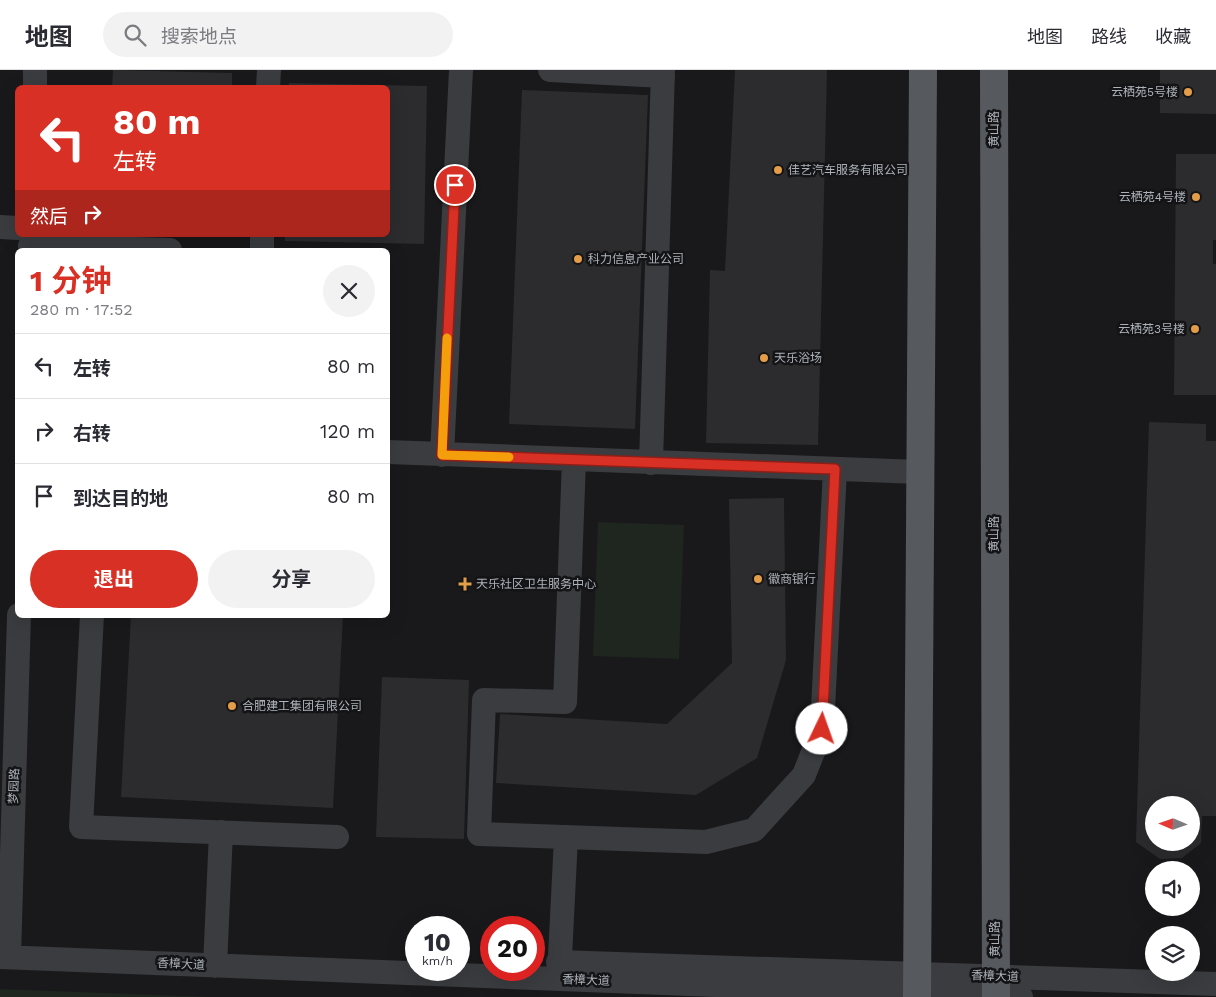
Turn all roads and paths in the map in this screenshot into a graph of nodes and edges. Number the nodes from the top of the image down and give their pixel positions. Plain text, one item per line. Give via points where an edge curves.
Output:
1 (35, 70) edge
2 (269, 70) edge
3 (460, 70) edge
4 (550, 70) edge
5 (923, 70) edge
6 (994, 70) edge
7 (663, 73) edge
8 (35, 85) edge
9 (268, 85) edge
10 (0, 227) edge
11 (15, 234) edge
12 (27, 240) edge
13 (141, 248) edge
14 (390, 452) edge
15 (442, 455) junction
16 (574, 460) junction
17 (650, 462) junction
18 (835, 469) junction
19 (919, 472) junction
20 (18, 618) edge
21 (92, 618) edge
22 (9, 651) edge
23 (221, 832) junction
24 (338, 837) dead end
25 (566, 837) junction
26 (4, 951) edge
27 (215, 958) junction
28 (405, 958) edge
29 (545, 965) edge
30 (559, 970) junction
31 (1216, 984) edge
32 (917, 987) edge
33 (1002, 992) edge

1 - 8 street
2 - 9 street
3 - 15 street
4 - 7 street
5 - 19 main road
6 - 33 main road, 黄山路
7 - 17 street
10 - 11 street
12 - 13 street
14 - 15 street
15 - 16 street
16 - 17 street
16 - 25 street via 565,702 484,700 479,834
17 - 18 street
18 - 19 street
18 - 25 street via 822,729 804,775 754,830 706,842
19 - 32 main road
20 - 22 street, 梦园路
21 - 23 street via 81,827
22 - 26 street, 梦园路
23 - 24 street
23 - 27 street
25 - 30 street
26 - 27 street, 香樟大道
27 - 28 street, 香樟大道
27 - 30 street, 香樟大道
29 - 30 street, 香樟大道
30 - 32 street, 香樟大道
31 - 33 street, 香樟大道
32 - 33 street, 香樟大道

